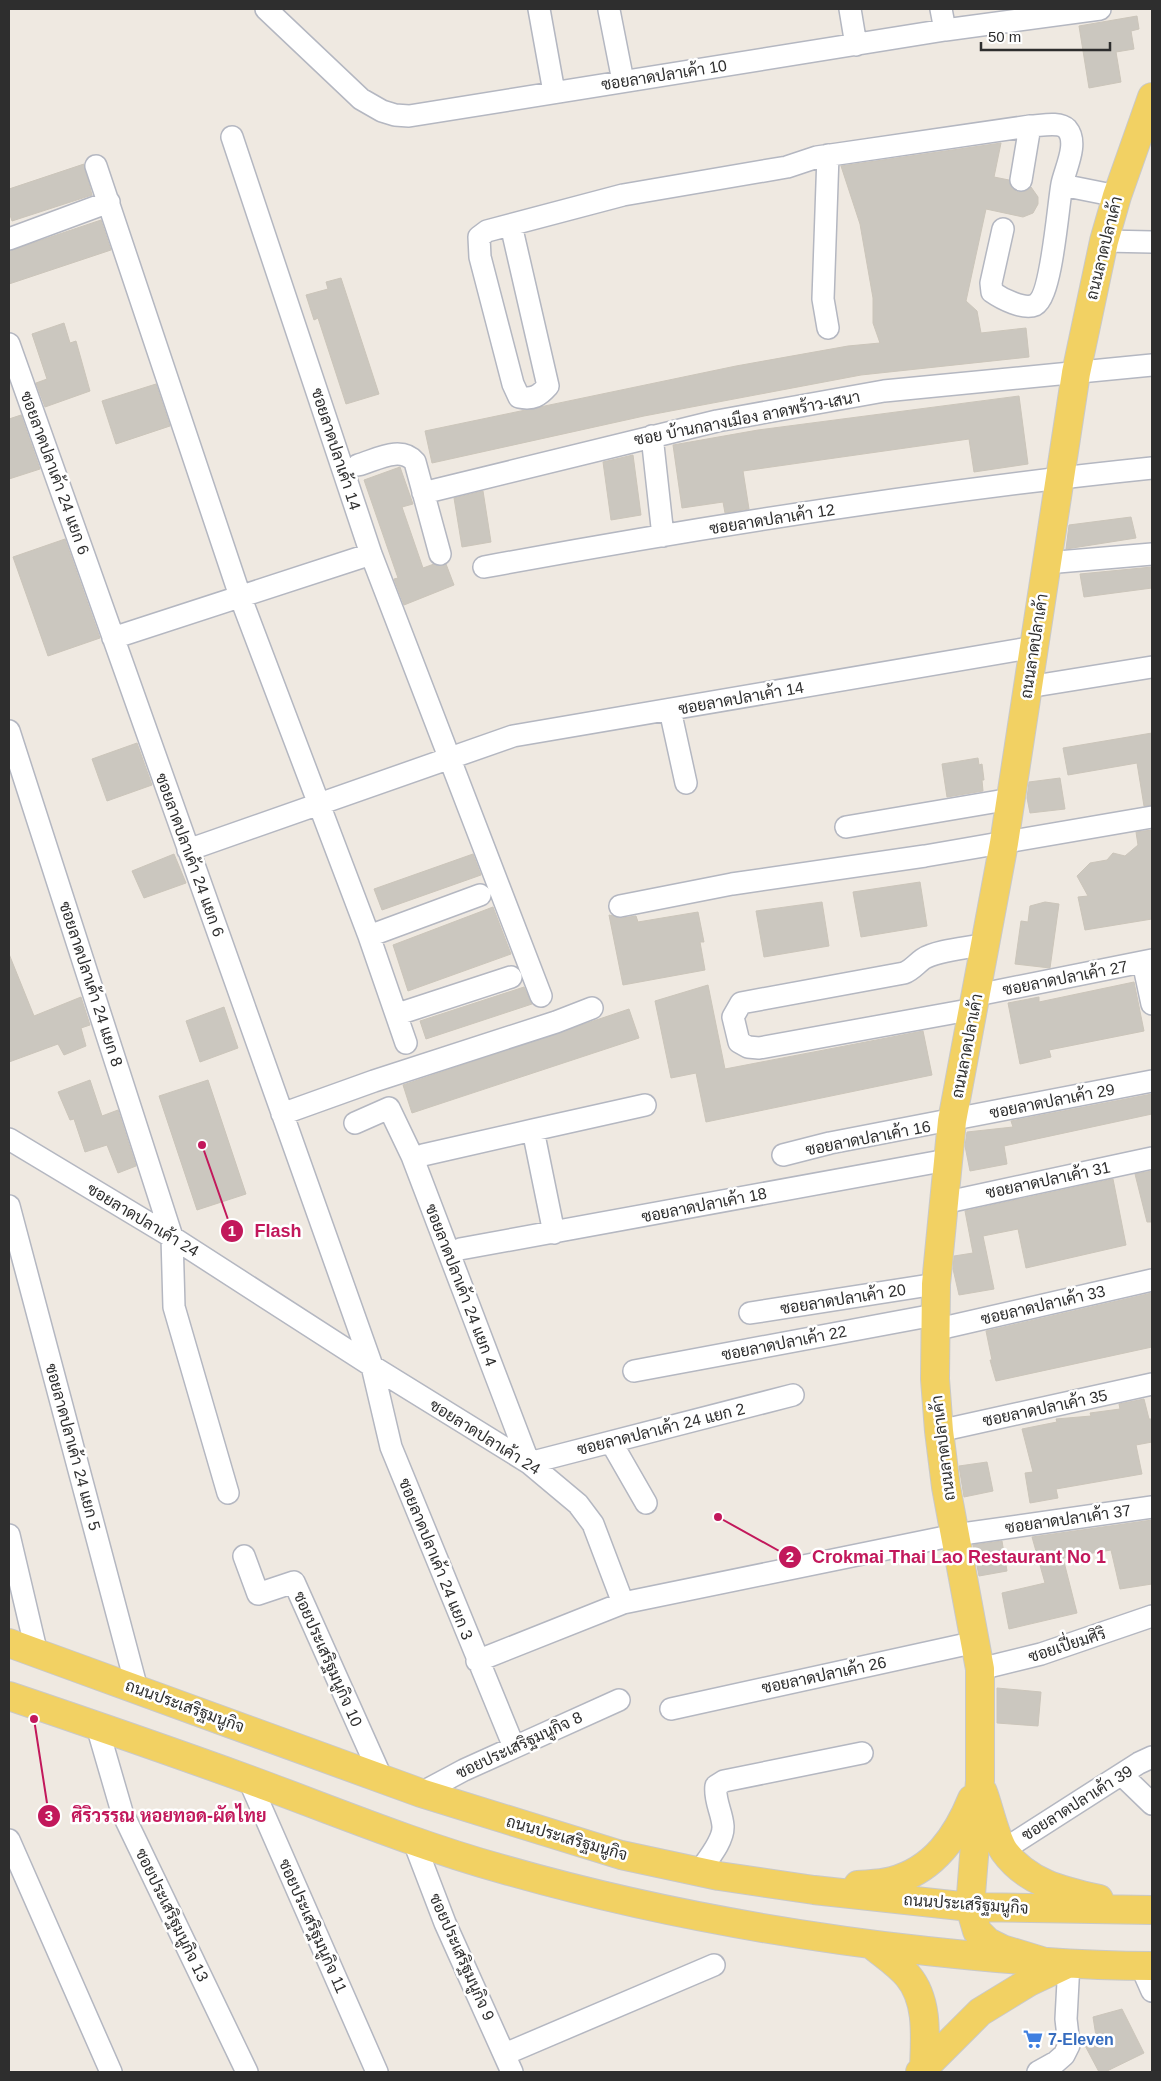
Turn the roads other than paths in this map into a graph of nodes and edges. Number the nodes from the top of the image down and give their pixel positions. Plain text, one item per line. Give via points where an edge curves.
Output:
1 (266, 9) edge
2 (538, 9) edge
3 (850, 9) edge
4 (941, 9) edge
5 (1100, 9) edge
6 (609, 10) dead end
7 (982, 17) edge
8 (945, 30) junction
9 (856, 45) junction
10 (623, 81) junction
11 (554, 92) junction
12 (1150, 107) edge
13 (1030, 126) junction
14 (232, 137) dead end
15 (828, 155) junction
16 (96, 166) dead end
17 (1021, 180) dead end
18 (1062, 185) junction
19 (1117, 196) junction
20 (109, 202) junction
21 (511, 225) junction
22 (1003, 229) dead end
23 (9, 239) edge
24 (1104, 241) junction
25 (1152, 242) edge
26 (828, 328) dead end
27 (9, 344) edge
28 (1152, 366) edge
29 (1076, 373) junction
30 (652, 436) junction
31 (358, 465) dead end
32 (1152, 468) edge
33 (1061, 477) junction
34 (422, 494) junction
35 (663, 536) junction
36 (371, 554) junction
37 (440, 554) dead end
38 (1152, 554) edge
39 (1046, 563) junction
40 (484, 566) dead end
41 (240, 596) junction
42 (113, 638) junction
43 (1035, 647) junction
44 (1152, 667) edge
45 (1028, 687) junction
46 (670, 710) junction
47 (9, 731) edge
48 (449, 758) junction
49 (686, 783) dead end
50 (1011, 799) junction
51 (319, 803) junction
52 (1152, 817) edge
53 (846, 827) dead end
54 (1004, 843) junction
55 (188, 850) junction
56 (480, 895) dead end
57 (620, 906) dead end
58 (369, 936) junction
59 (986, 944) junction
60 (1148, 961) edge
61 (512, 977) dead end
62 (541, 996) dead end
63 (975, 1002) junction
64 (1152, 1004) edge
65 (592, 1008) dead end
66 (398, 1014) junction
67 (406, 1043) dead end
68 (1152, 1081) edge
69 (645, 1105) dead end
70 (282, 1114) junction
71 (952, 1121) junction
72 (355, 1123) dead end
73 (533, 1130) junction
74 (9, 1139) edge
75 (423, 1155) dead end
76 (783, 1155) dead end
77 (1152, 1158) edge
78 (947, 1160) junction
79 (943, 1203) junction
80 (9, 1206) edge
81 (554, 1233) junction
82 (172, 1237) junction
83 (460, 1249) dead end
84 (1152, 1280) edge
85 (936, 1284) junction
86 (750, 1313) dead end
87 (934, 1322) junction
88 (372, 1366) junction
89 (634, 1371) dead end
90 (1152, 1384) edge
91 (794, 1395) dead end
92 (939, 1431) junction
93 (611, 1442) junction
94 (529, 1463) junction
95 (228, 1493) dead end
96 (646, 1503) dead end
97 (1152, 1507) edge
98 (9, 1535) edge
99 (955, 1535) junction
100 (244, 1556) dead end
101 (623, 1603) junction
102 (1152, 1616) edge
103 (976, 1642) junction
104 (9, 1644) edge
105 (37, 1654) junction
106 (477, 1660) junction
107 (980, 1669) junction
108 (138, 1689) junction
109 (9, 1696) edge
110 (619, 1700) dead end
111 (671, 1708) dead end
112 (97, 1726) junction
113 (514, 1747) junction
114 (862, 1754) dead end
115 (1152, 1757) edge
116 (1122, 1775) junction
117 (382, 1779) junction
118 (249, 1780) junction
119 (980, 1781) junction
120 (421, 1793) junction
121 (1152, 1804) edge
122 (9, 1840) edge
123 (414, 1842) junction
124 (1003, 1850) junction
125 (699, 1872) junction
126 (814, 1890) junction
127 (970, 1907) junction
128 (1150, 1910) edge
129 (872, 1945) junction
130 (1057, 1963) junction
131 (714, 1965) dead end
132 (1147, 1966) edge
133 (1152, 1991) edge
134 (509, 2063) edge
135 (922, 2071) edge
136 (111, 2072) edge
137 (247, 2072) edge
138 (378, 2072) edge
139 (1038, 2072) edge

1 - 11 street, ซอยลาดปลาเค้า 10 via 361,99 382,111 396,115 450,110
2 - 11 street
3 - 9 street
4 - 8 street
5 - 7 street, ซอยลาดปลาเค้า 10
6 - 10 street
7 - 8 street, ซอยลาดปลาเค้า 10
8 - 9 street, ซอยลาดปลาเค้า 10
9 - 10 street, ซอยลาดปลาเค้า 10
10 - 11 street, ซอยลาดปลาเค้า 10
12 - 19 main road, ถนนลาดปลาเค้า
13 - 15 street
13 - 17 street
13 - 18 street via 1056,125 1067,130 1072,144
14 - 36 street, ซอยลาดปลาเค้า 14
15 - 21 street via 787,168 623,195
15 - 26 street via 823,299
16 - 20 street
18 - 19 street
18 - 22 street via 1048,276 1037,304 1028,307 992,292 991,283
19 - 24 main road, ถนนลาดปลาเค้า
20 - 23 street
20 - 41 street
21 - 21 street via 487,231 480,237 478,247 513,384 519,396 530,399 540,395 548,386
24 - 25 street
24 - 29 main road, ถนนลาดปลาเค้า
27 - 42 street, ซอยลาดปลาเค้า 24 แยก 6
28 - 29 street, ซอย บ้านกลางเมือง ลาดพร้าว-เสนา
29 - 30 street, ซอย บ้านกลางเมือง ลาดพร้าว-เสนา via 884,391
29 - 33 main road, ถนนลาดปลาเค้า
30 - 34 street, ซอย บ้านกลางเมือง ลาดพร้าว-เสนา
30 - 35 street
31 - 34 street via 398,452 405,453 415,462
32 - 33 street, ซอยลาดปลาเค้า 12
33 - 35 street, ซอยลาดปลาเค้า 12
33 - 39 main road, ถนนลาดปลาเค้า
34 - 37 street
35 - 40 street, ซอยลาดปลาเค้า 12
36 - 41 street
36 - 48 street, ซอยลาดปลาเค้า 14
38 - 39 street
39 - 43 main road, ถนนลาดปลาเค้า
41 - 42 street
41 - 51 street
42 - 55 street, ซอยลาดปลาเค้า 24 แยก 6
43 - 45 main road, ถนนลาดปลาเค้า
43 - 46 street, ซอยลาดปลาเค้า 14
44 - 45 street
45 - 50 main road, ถนนลาดปลาเค้า
46 - 48 street, ซอยลาดปลาเค้า 14 via 513,736
46 - 49 street
47 - 82 street, ซอยลาดปลาเค้า 24 แยก 8
48 - 51 street, ซอยลาดปลาเค้า 14
48 - 62 street, ซอยลาดปลาเค้า 14
50 - 53 street
50 - 54 main road, ถนนลาดปลาเค้า
51 - 55 street, ซอยลาดปลาเค้า 14
51 - 58 street
52 - 54 street
54 - 57 street via 732,884
54 - 59 main road, ถนนลาดปลาเค้า
55 - 70 street, ซอยลาดปลาเค้า 24 แยก 6
56 - 58 street
58 - 66 street
59 - 63 main road, ถนนลาดปลาเค้า
59 - 63 street, ซอยลาดปลาเค้า 27 via 932,955 904,973 741,1003 733,1016 738,1042 759,1048
60 - 63 street, ซอยลาดปลาเค้า 27
60 - 64 street
61 - 66 street
63 - 71 main road, ถนนลาดปลาเค้า
65 - 70 street
66 - 67 street
68 - 71 street, ซอยลาดปลาเค้า 29
69 - 73 street
70 - 88 street, ซอยลาดปลาเค้า 24 แยก 6
71 - 76 street, ซอยลาดปลาเค้า 16
71 - 78 main road, ถนนลาดปลาเค้า
72 - 94 street, ซอยลาดปลาเค้า 24 แยก 4 via 389,1108 412,1156
73 - 75 street
73 - 81 street
74 - 82 street, ซอยลาดปลาเค้า 24
77 - 79 street, ซอยลาดปลาเค้า 31
78 - 79 main road, ถนนลาดปลาเค้า
78 - 81 street, ซอยลาดปลาเค้า 18
79 - 85 main road, ถนนลาดปลาเค้า
80 - 108 street, ซอยลาดปลาเค้า 24 แยก 5
81 - 83 street, ซอยลาดปลาเค้า 18
82 - 88 street, ซอยลาดปลาเค้า 24
82 - 95 street via 174,1307
84 - 87 street, ซอยลาดปลาเค้า 33
85 - 86 street, ซอยลาดปลาเค้า 20
85 - 87 main road, ถนนลาดปลาเค้า
87 - 89 street, ซอยลาดปลาเค้า 22
87 - 92 main road, ถนนลาดปลาเค้า
88 - 94 street, ซอยลาดปลาเค้า 24
88 - 106 street, ซอยลาดปลาเค้า 24 แยก 3 via 391,1447
90 - 92 street, ซอยลาดปลาเค้า 35
91 - 93 street, ซอยลาดปลาเค้า 24 แยก 2
92 - 99 main road, ถนนลาดปลาเค้า
93 - 94 street, ซอยลาดปลาเค้า 24 แยก 2
93 - 96 street
94 - 101 street, ซอยลาดปลาเค้า 24 via 578,1504 593,1524
97 - 99 street, ซอยลาดปลาเค้า 37
98 - 105 street
99 - 101 street
99 - 103 main road, ถนนลาดปลาเค้า
100 - 117 street, ซอยประเสริฐมนูกิจ 10 via 258,1594 294,1582
101 - 106 street
102 - 107 street, ซอยเปี่ยมศิริ via 1041,1654
103 - 107 main road, ถนนลาดปลาเค้า
103 - 111 street, ซอยลาดปลาเค้า 26
104 - 105 main road, ถนนประเสริฐมนูกิจ
105 - 108 main road, ถนนประเสริฐมนูกิจ
106 - 113 street, ซอยลาดปลาเค้า 24 แยก 3
107 - 119 main road, ถนนลาดปลาเค้า
108 - 117 main road, ถนนประเสริฐมนูกิจ
109 - 112 main road
110 - 113 street, ซอยประเสริฐมนูกิจ 8
112 - 118 main road
112 - 137 street, ซอยประเสริฐมนูกิจ 13 via 122,1812
113 - 120 street, ซอยประเสริฐมนูกิจ 8
114 - 125 street via 716,1786 723,1827
115 - 116 street, ซอยลาดปลาเค้า 39
116 - 121 street
116 - 124 street, ซอยลาดปลาเค้า 39
117 - 120 main road, ถนนประเสริฐมนูกิจ
118 - 123 main road
118 - 138 street, ซอยประเสริฐมนูกิจ 11
119 - 124 main road
119 - 126 main road via 954,1835 935,1859 892,1881
119 - 127 main road, ถนนลาดปลาเค้า
120 - 125 main road, ถนนประเสริฐมนูกิจ via 621,1855
122 - 136 street
123 - 129 main road via 574,1889 677,1913
123 - 134 street, ซอยประเสริฐมนูกิจ 9 via 445,1923
124 - 128 main road via 1025,1874 1046,1883 1072,1893
125 - 126 main road, ถนนประเสริฐมนูกิจ
126 - 127 main road, ถนนประเสริฐมนูกิจ
127 - 128 main road, ถนนประเสริฐมนูกิจ
127 - 130 main road, ถนนลาดปลาเค้า via 977,1931 988,1942 1002,1949
129 - 130 main road
129 - 135 main road via 906,1974 918,1990 926,2032
130 - 132 main road
130 - 135 main road via 980,2012
130 - 139 street via 1069,2045 1056,2062
131 - 134 street
132 - 133 street

